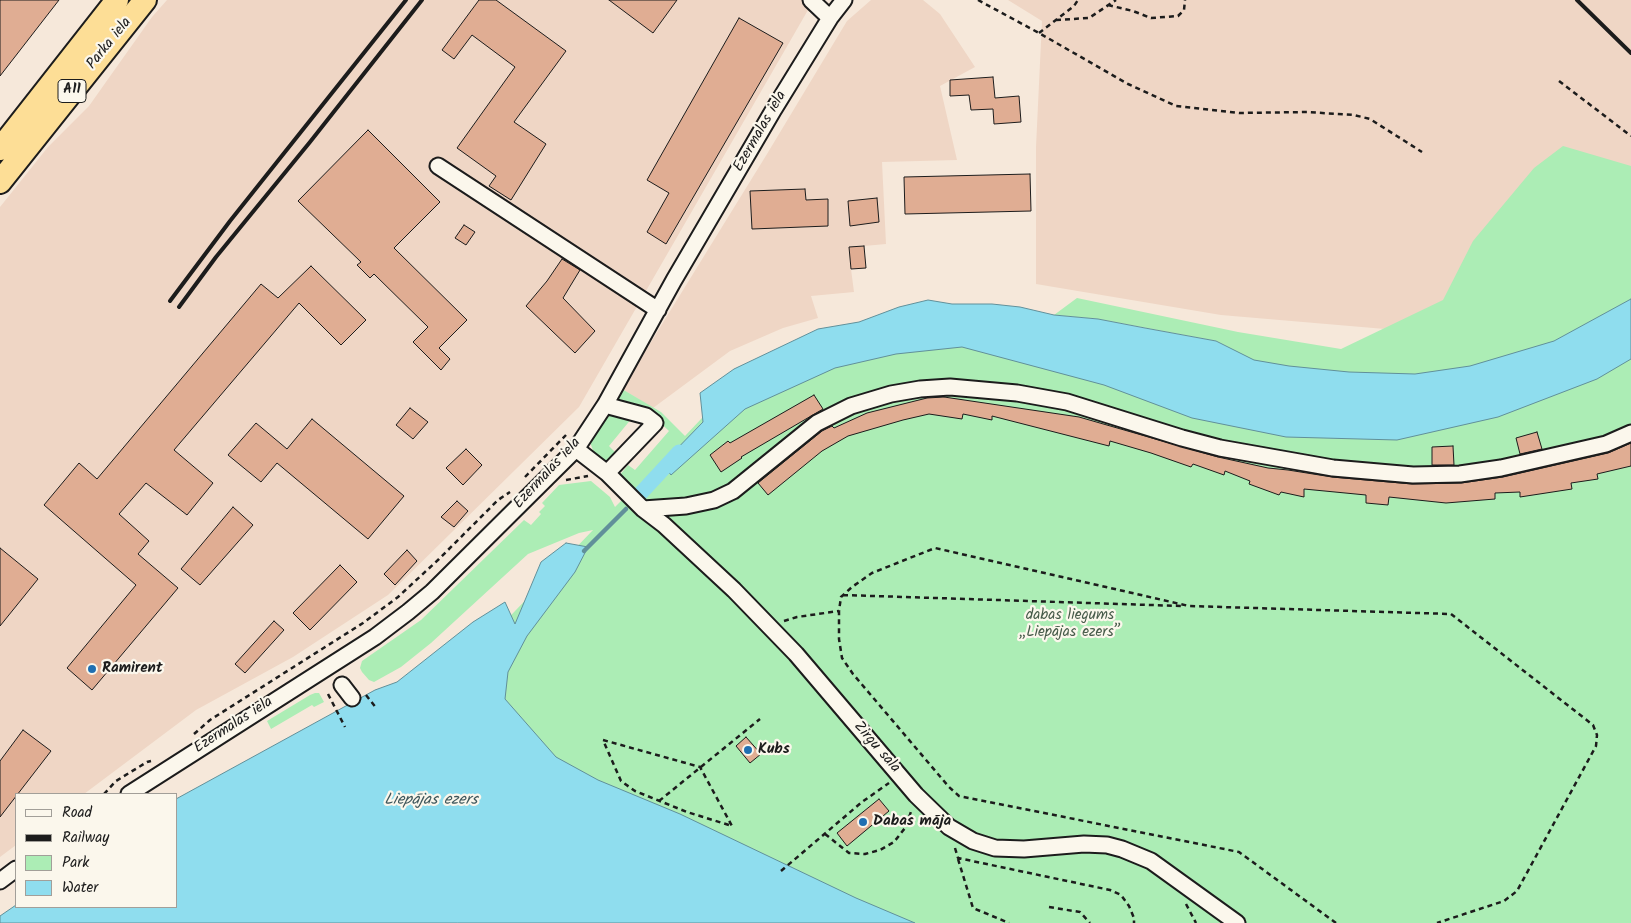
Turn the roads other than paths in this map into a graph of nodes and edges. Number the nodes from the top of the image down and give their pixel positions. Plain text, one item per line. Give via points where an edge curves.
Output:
1 (117, 0) edge
2 (145, 0) edge
3 (811, 0) edge
4 (844, 0) edge
5 (830, 18) junction
6 (0, 149) edge
7 (438, 166) dead end
8 (0, 182) edge
9 (658, 310) junction
10 (605, 405) junction
11 (1631, 434) edge
12 (576, 449) junction
13 (601, 476) junction
14 (643, 509) junction
15 (342, 685) dead end
16 (352, 698) dead end
17 (131, 793) edge
18 (15, 871) edge
19 (0, 882) edge
20 (1237, 923) edge

1 - 6 highway, Parka iela / A11
2 - 8 highway, Parka iela / A11
3 - 5 street
4 - 5 street, Ezermalas iela
5 - 9 street, Ezermalas iela
7 - 9 street
9 - 10 street, Ezermalas iela
10 - 12 street, Ezermalas iela
10 - 13 street via 646,416 655,424
11 - 14 street via 1606,444 1501,468 1460,474 1413,475 1333,468 1220,448 1067,402 1017,392 950,387 920,389 851,406 817,423 733,491 714,500
12 - 13 street, Zirgu sala
12 - 17 street, Ezermalas iela via 451,574 408,612 375,637
13 - 14 street, Zirgu sala
14 - 20 street, Zirgu sala via 727,584 796,654 916,795 949,827 973,841 995,848 1090,844 1122,849 1150,861
15 - 16 street
18 - 19 street

